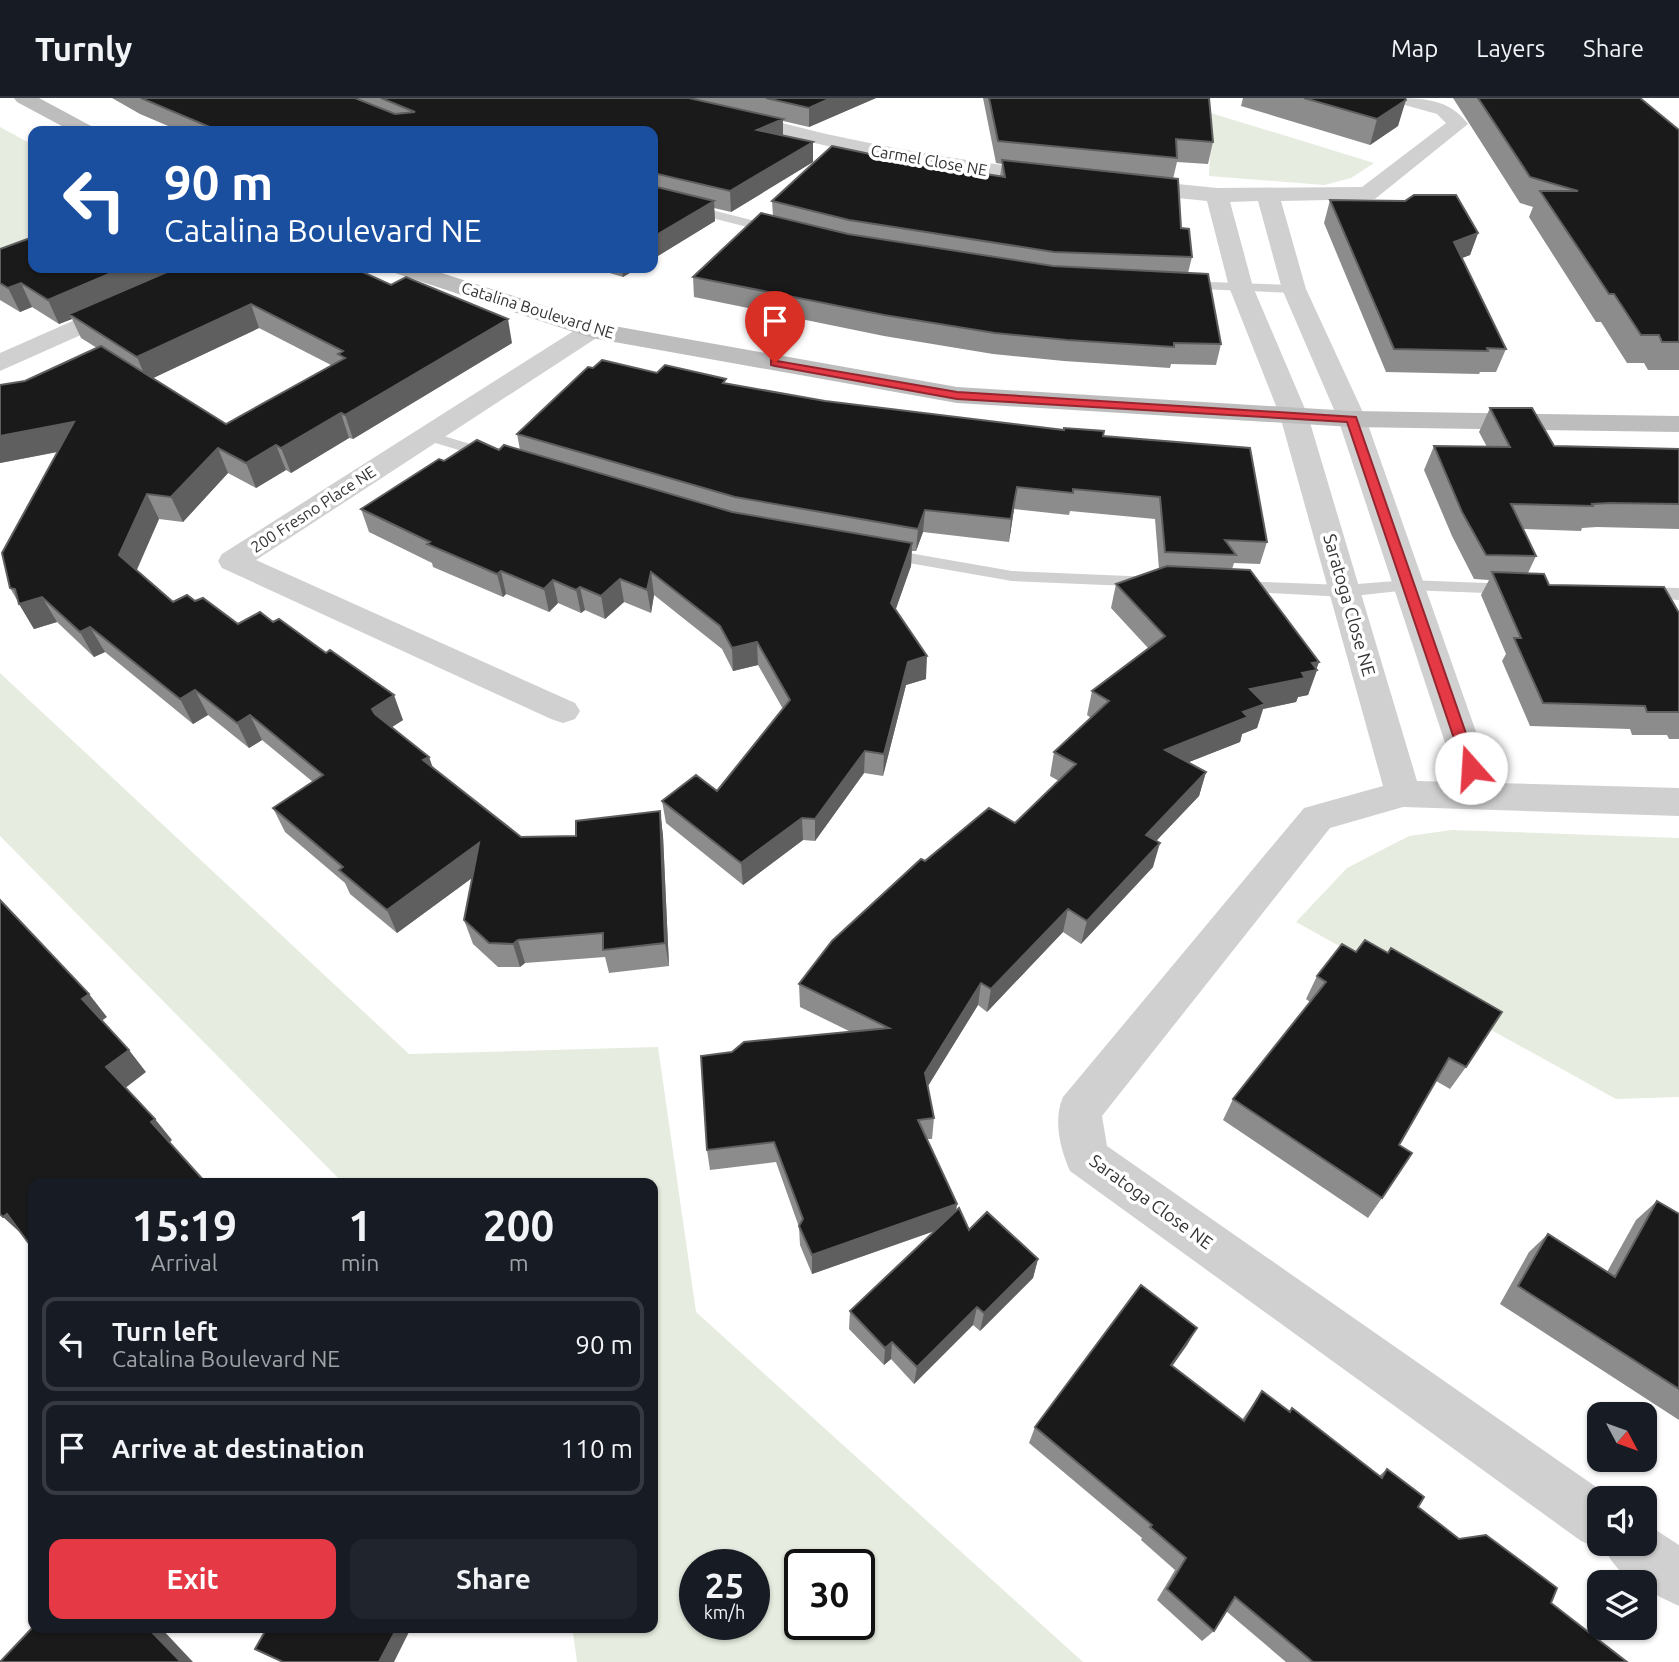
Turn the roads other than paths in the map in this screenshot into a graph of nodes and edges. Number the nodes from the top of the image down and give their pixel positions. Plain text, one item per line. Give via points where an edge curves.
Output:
1 (24, 98) edge
2 (644, 98) edge
3 (1401, 98) edge
4 (77, 126) edge
5 (905, 132) dead end
6 (880, 152) junction
7 (1079, 180) edge
8 (1107, 183) edge
9 (1217, 195) junction
10 (1268, 196) junction
11 (658, 201) edge
12 (783, 232) edge
13 (201, 273) edge
14 (417, 273) edge
15 (1173, 284) edge
16 (1241, 287) junction
17 (1294, 289) junction
18 (592, 330) junction
19 (0, 363) edge
20 (1294, 416) junction
21 (1352, 419) junction
22 (1679, 424) edge
23 (427, 436) junction
24 (507, 460) edge
25 (866, 550) edge
26 (1164, 583) edge
27 (1220, 585) edge
28 (1408, 585) junction
29 (1530, 589) edge
30 (1345, 591) junction
31 (1625, 593) edge
32 (1679, 594) edge
33 (563, 711) dead end
34 (1403, 793) junction
35 (1480, 794) junction
36 (1679, 802) edge
37 (1587, 1513) edge
38 (1647, 1556) edge
39 (1679, 1578) edge

1 - 4 street
2 - 6 street, Carmel Close NE
3 - 10 street via 1444,110 1458,124 1367,194
5 - 6 street
6 - 7 street, Carmel Close NE via 968,169
8 - 9 street
9 - 10 street
9 - 16 street
10 - 17 street
11 - 12 lane
13 - 19 street
14 - 18 street, Catalina Boulevard NE
15 - 16 lane
16 - 17 lane
16 - 20 street
17 - 21 street
18 - 20 street, Catalina Boulevard NE via 957,395
18 - 23 street, 200 Fresno Place NE
20 - 21 street, Catalina Boulevard NE
20 - 30 street, Saratoga Close NE
21 - 22 street, Catalina Boulevard NE
21 - 28 street
23 - 24 lane
23 - 33 street, 200 Fresno Place NE via 233,561
25 - 26 lane via 1012,576
27 - 30 lane
28 - 29 lane
28 - 30 lane
28 - 35 street
30 - 34 street, Saratoga Close NE
31 - 32 lane
34 - 35 street, Saratoga Close NE
34 - 37 street, Saratoga Close NE via 1317,818 1079,1111 1086,1157
35 - 36 street, Saratoga Close NE
38 - 39 street

